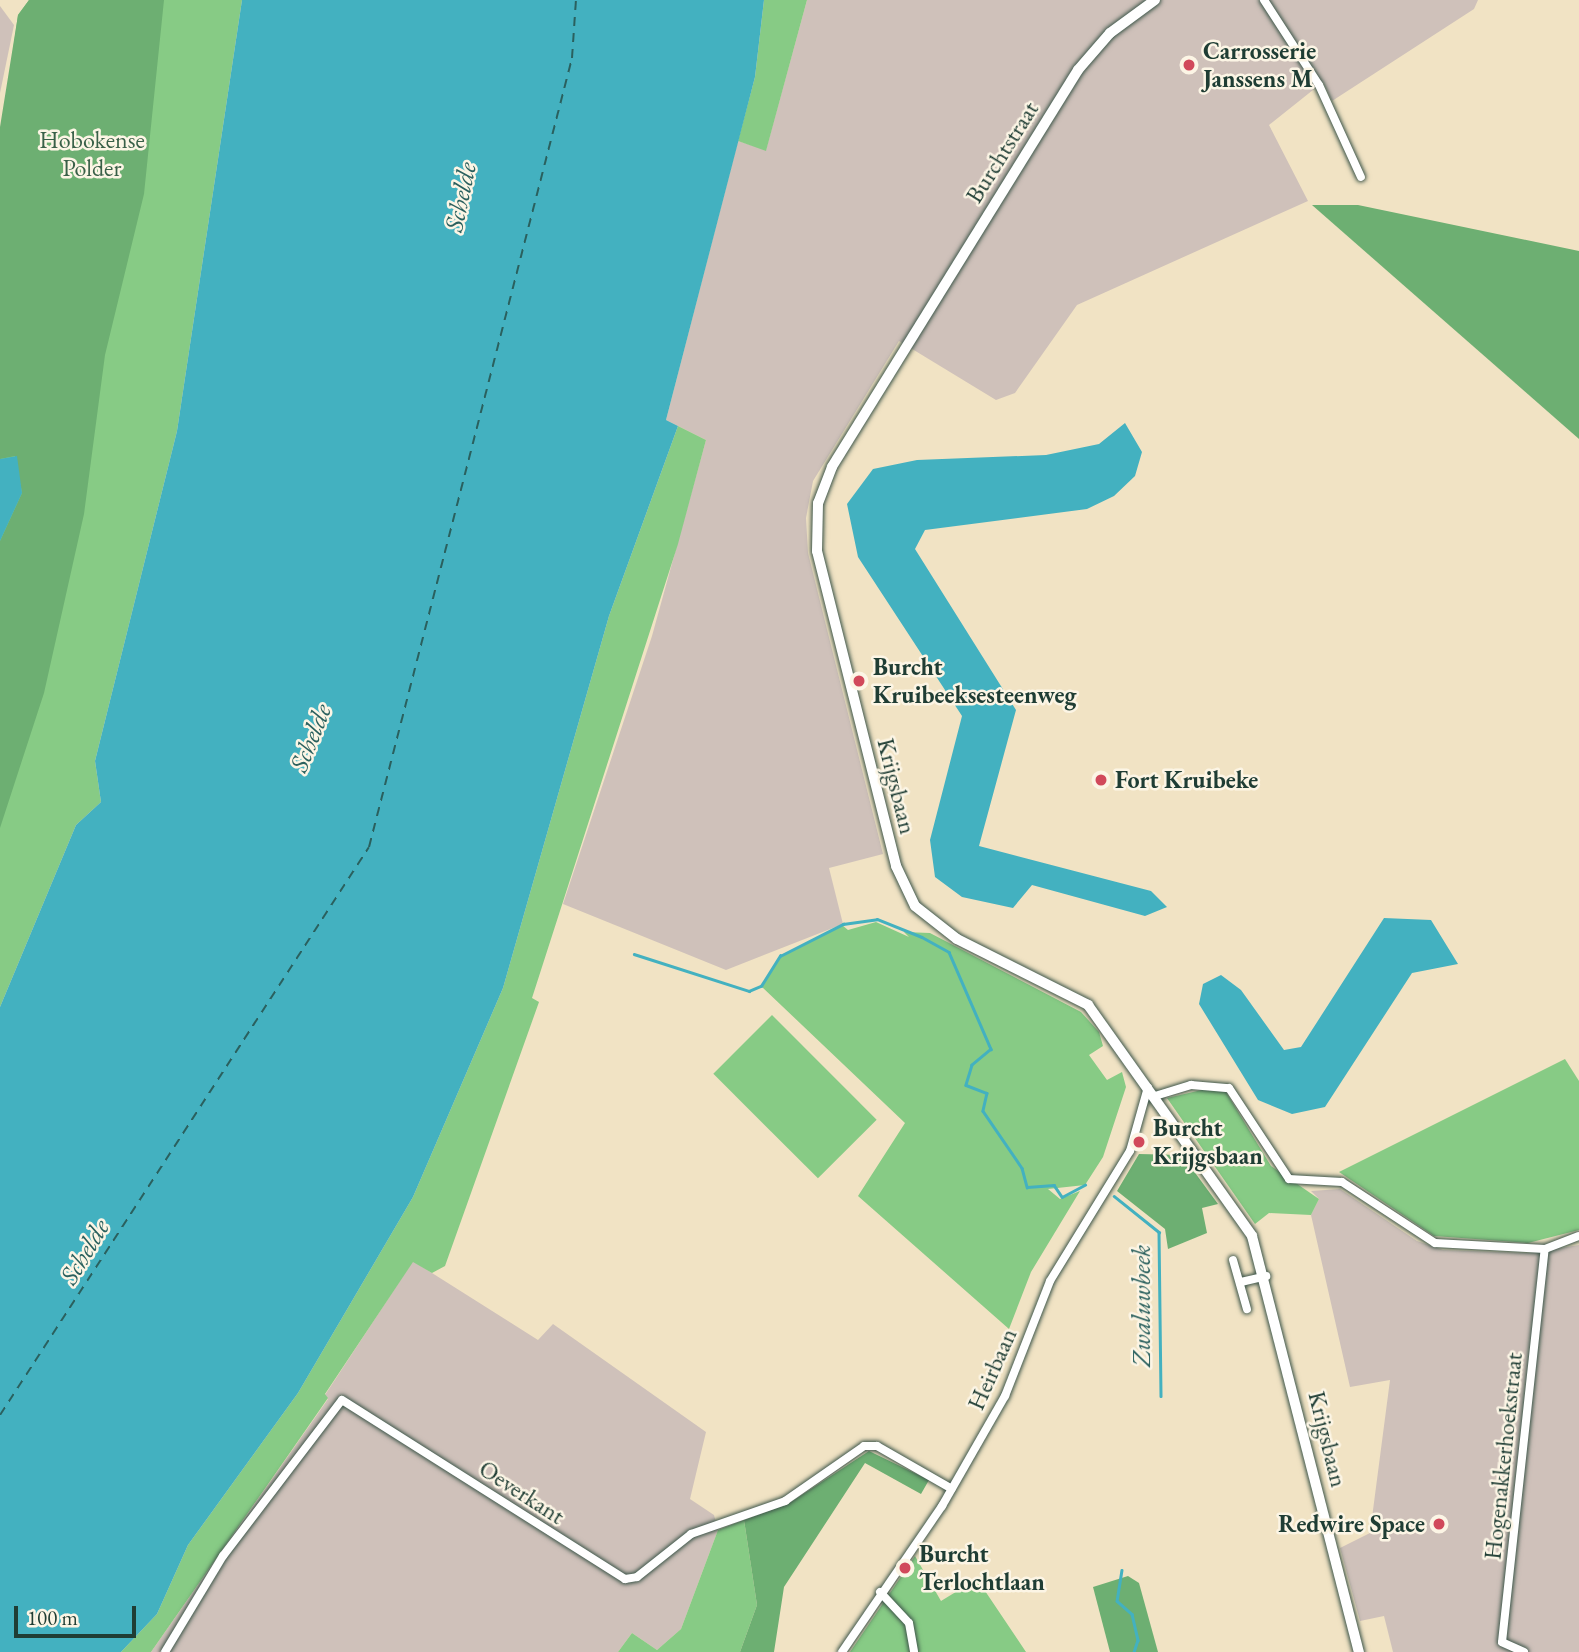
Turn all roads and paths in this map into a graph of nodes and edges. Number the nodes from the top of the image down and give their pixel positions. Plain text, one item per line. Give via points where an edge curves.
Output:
1 (1155, 0) edge
2 (1264, 0) edge
3 (1361, 177) dead end
4 (907, 345) joint
5 (1152, 1092) junction
6 (1579, 1236) edge
7 (1545, 1249) junction
8 (1233, 1260) dead end
9 (1266, 1276) junction
10 (1241, 1282) junction
11 (1247, 1309) dead end
12 (952, 1489) junction
13 (880, 1592) junction
14 (165, 1652) edge
15 (842, 1652) edge
16 (915, 1652) edge
17 (1359, 1652) edge
18 (1524, 1652) edge

1 - 4 main road, Burchtstraat via 1110,33 1078,69
2 - 3 street via 1318,85
4 - 5 main road, Krijgsbaan via 822,484 816,519 817,551 896,866 915,906 936,925 1088,1005
5 - 7 street via 1191,1085 1228,1088 1274,1162 1304,1184 1342,1182 1435,1243
5 - 9 main road, Krijgsbaan via 1252,1236
5 - 12 street, Heirbaan via 1130,1150 1050,1281 1012,1383
6 - 7 street
7 - 18 street, Hogenakkerhoekstraat via 1502,1642
8 - 10 street
9 - 10 street
9 - 17 main road, Krijgsbaan
10 - 11 street
12 - 13 street, Heirbaan
12 - 14 street, Oeverkant via 877,1447 864,1446 785,1501 691,1534 637,1577 625,1579 342,1400 223,1556
13 - 15 street, Heirbaan
13 - 16 street via 909,1623

